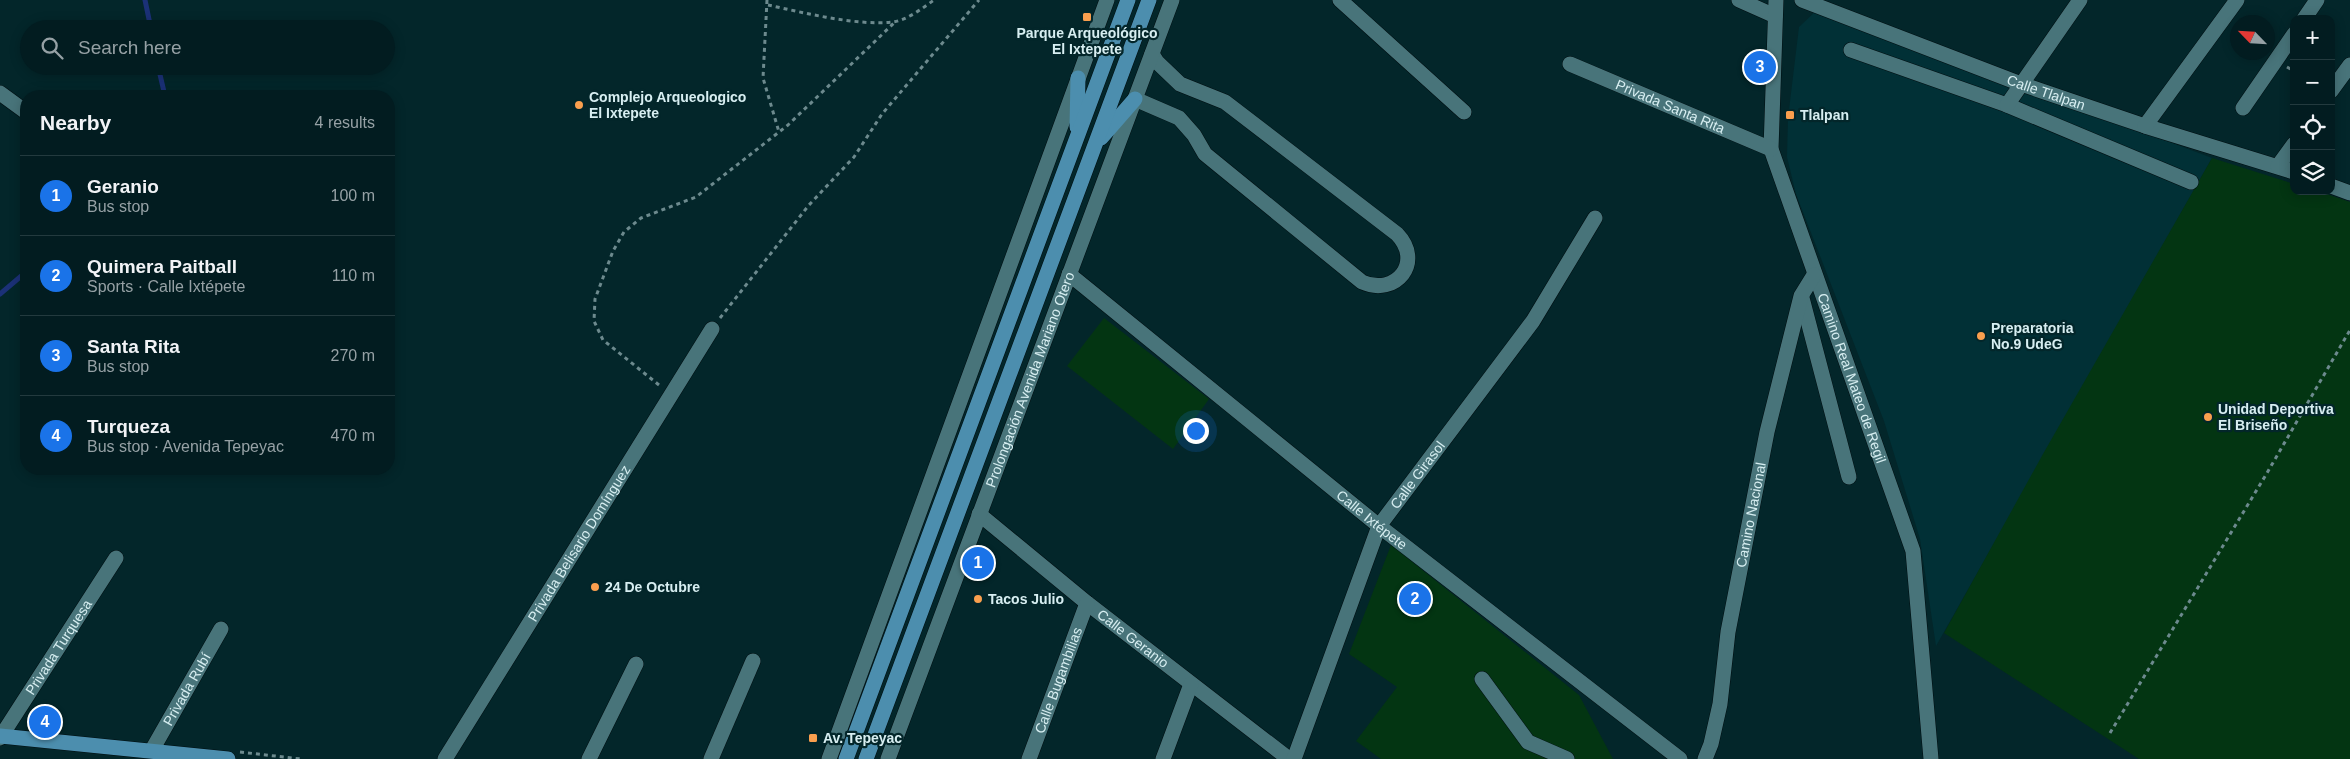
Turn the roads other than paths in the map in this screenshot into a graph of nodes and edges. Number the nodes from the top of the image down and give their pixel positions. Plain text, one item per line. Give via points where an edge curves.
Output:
1 (1107, 0) edge
2 (1128, 0) edge
3 (1149, 0) edge
4 (1172, 0) edge
5 (1340, 0) edge
6 (1739, 0) edge
7 (1776, 0) edge
8 (1802, 0) edge
9 (2080, 0) edge
10 (2237, 0) edge
11 (2317, 0) edge
12 (2307, 15) edge
13 (1775, 16) junction
14 (2290, 40) edge
15 (1851, 50) dead end
16 (1152, 54) junction
17 (1570, 64) dead end
18 (2350, 65) edge
19 (1078, 78) junction
20 (2021, 84) junction
21 (2335, 86) edge
22 (0, 93) edge
23 (1134, 99) junction
24 (2007, 105) junction
25 (20, 108) edge
26 (2243, 108) dead end
27 (1464, 112) dead end
28 (2145, 126) junction
29 (1077, 137) junction
30 (1095, 144) junction
31 (1771, 149) junction
32 (2290, 150) edge
33 (2278, 166) junction
34 (2290, 170) edge
35 (2191, 182) dead end
36 (2335, 187) edge
37 (2350, 193) edge
38 (1595, 218) dead end
39 (1069, 274) junction
40 (1814, 275) junction
41 (1801, 296) junction
42 (712, 328) road end
43 (1849, 476) dead end
44 (979, 514) junction
45 (1379, 526) junction
46 (116, 558) dead end
47 (1087, 603) junction
48 (220, 629) dead end
49 (753, 661) dead end
50 (636, 664) dead end
51 (1482, 679) dead end
52 (1191, 684) junction
53 (0, 737) edge
54 (152, 750) junction
55 (228, 759) edge
56 (445, 759) edge
57 (589, 759) edge
58 (711, 759) edge
59 (829, 759) edge
60 (846, 759) edge
61 (866, 759) edge
62 (888, 759) edge
63 (1029, 759) edge
64 (1163, 759) edge
65 (1289, 759) edge
66 (1294, 759) edge
67 (1567, 759) edge
68 (1680, 759) edge
69 (1705, 759) edge
70 (1931, 759) edge

1 - 19 street
2 - 29 main road
3 - 30 main road, Prolongación Avenida Mariano Otero
4 - 16 street, Prolongación Avenida Mariano Otero
5 - 27 street
6 - 13 street
7 - 13 street, Camino Real Mateo de Regil
8 - 20 street, Calle Tlalpan
9 - 20 street
10 - 28 street
11 - 12 street
13 - 31 street, Camino Real Mateo de Regil
14 - 26 street
15 - 24 street
16 - 23 street, Prolongación Avenida Mariano Otero
16 - 23 street via 1180,84 1225,102 1397,234 1408,255 1405,271 1386,286 1362,282 1205,154 1179,118
17 - 31 street, Privada Santa Rita
18 - 21 street
19 - 29 main road
19 - 59 street
20 - 24 street
20 - 28 street, Calle Tlalpan
22 - 25 street
23 - 30 main road
23 - 39 street, Prolongación Avenida Mariano Otero
24 - 35 street
28 - 33 street, Calle Tlalpan
29 - 60 main road
30 - 61 main road, Prolongación Avenida Mariano Otero
31 - 40 street, Camino Real Mateo de Regil
32 - 33 street
33 - 34 street, Calle Tlalpan
36 - 37 street
38 - 45 street, Calle Girasol via 1533,321
39 - 44 street, Prolongación Avenida Mariano Otero
39 - 45 street, Calle Ixtépete
40 - 41 street, Camino Nacional
40 - 70 street, Camino Real Mateo de Regil via 1913,551
41 - 43 street
41 - 69 street, Camino Nacional via 1767,432 1728,632 1720,704
42 - 56 street, Privada Belisario Domínguez
44 - 47 street, Calle Geranio
44 - 62 street, Prolongación Avenida Mariano Otero
45 - 66 street, Calle Girasol
45 - 68 street, Calle Ixtépete
46 - 53 street, Privada Turquesa
47 - 52 street, Calle Geranio
47 - 63 street, Calle Bugambilias
48 - 54 street, Privada Rubí
49 - 58 street
50 - 57 street
51 - 67 street via 1528,742
52 - 64 street
52 - 65 street, Calle Geranio
53 - 54 main road
54 - 55 main road

